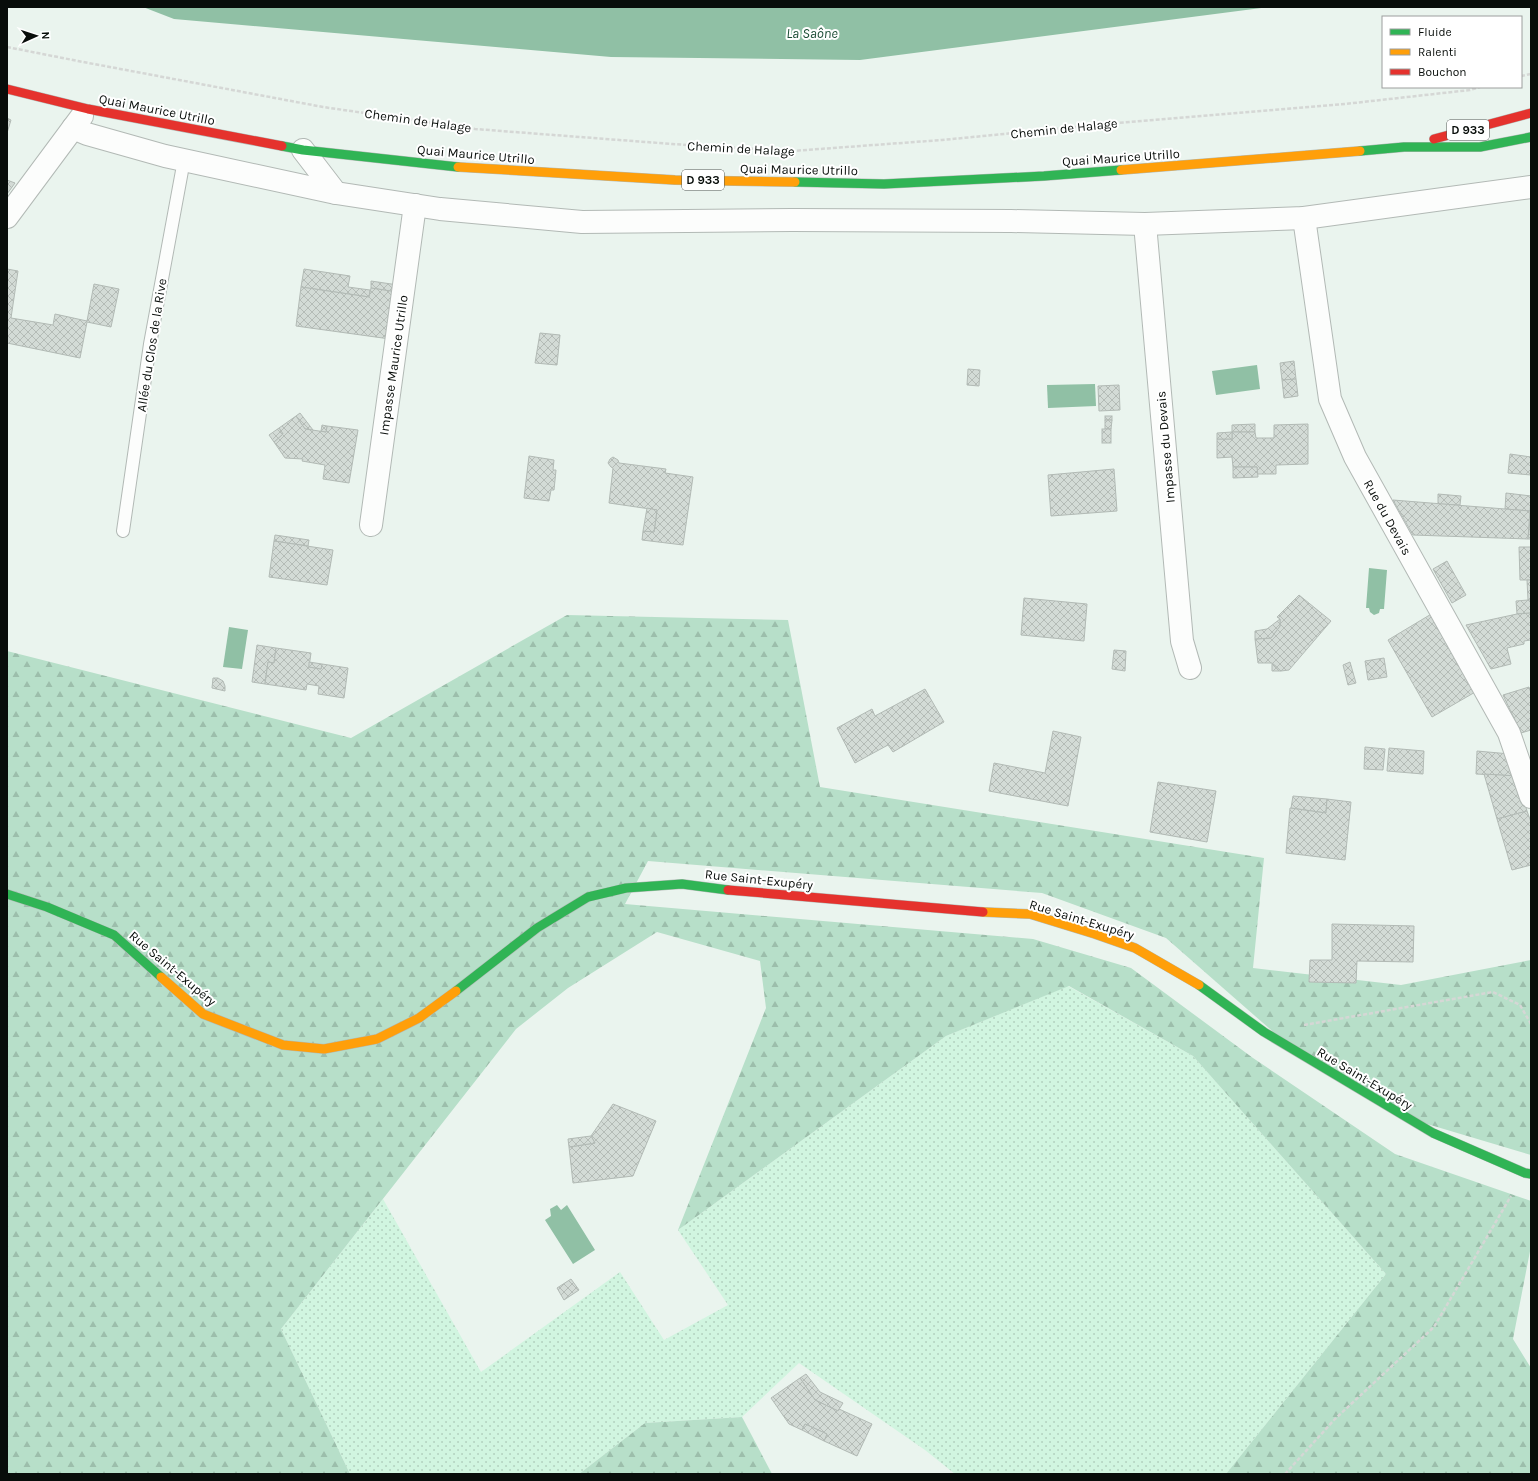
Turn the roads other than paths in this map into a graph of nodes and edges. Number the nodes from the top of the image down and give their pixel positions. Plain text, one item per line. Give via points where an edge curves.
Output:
1 (7, 89) edge
2 (88, 109) junction
3 (1531, 113) edge
4 (73, 128) junction
5 (1531, 137) edge
6 (1404, 147) junction
7 (303, 150) junction
8 (184, 160) junction
9 (1531, 187) edge
10 (336, 193) junction
11 (415, 205) junction
12 (7, 216) edge
13 (1304, 218) junction
14 (1145, 224) junction
15 (371, 525) dead end
16 (123, 531) dead end
17 (1190, 668) dead end
18 (1531, 797) edge
19 (7, 894) edge
20 (1528, 1174) edge

1 - 2 street, Quai Maurice Utrillo / D 933
2 - 4 street
2 - 7 street, Quai Maurice Utrillo / D 933
3 - 6 street, Quai Maurice Utrillo / D 933
4 - 8 street
4 - 12 street
5 - 6 street, Quai Maurice Utrillo / D 933 via 1480,146
6 - 7 street, Quai Maurice Utrillo / D 933 via 1044,176 884,184 674,180 475,169
7 - 10 street
8 - 10 street
8 - 16 lane, Allée du Clos de la Rive via 150,344
9 - 13 street
10 - 11 street
11 - 14 street via 440,210 582,222 799,220
11 - 15 street, Impasse Maurice Utrillo
13 - 14 street
13 - 18 street, Rue du Devais via 1330,398 1355,457 1509,733
14 - 17 street, Impasse du Devais via 1182,641
19 - 20 street, Rue Saint-Exupéry via 47,907 114,935 203,1014 283,1045 324,1049 377,1039 419,1018 537,928 588,897 626,888 682,884 762,894 961,911 1030,914 1135,948 1191,979 1264,1032 1433,1133

